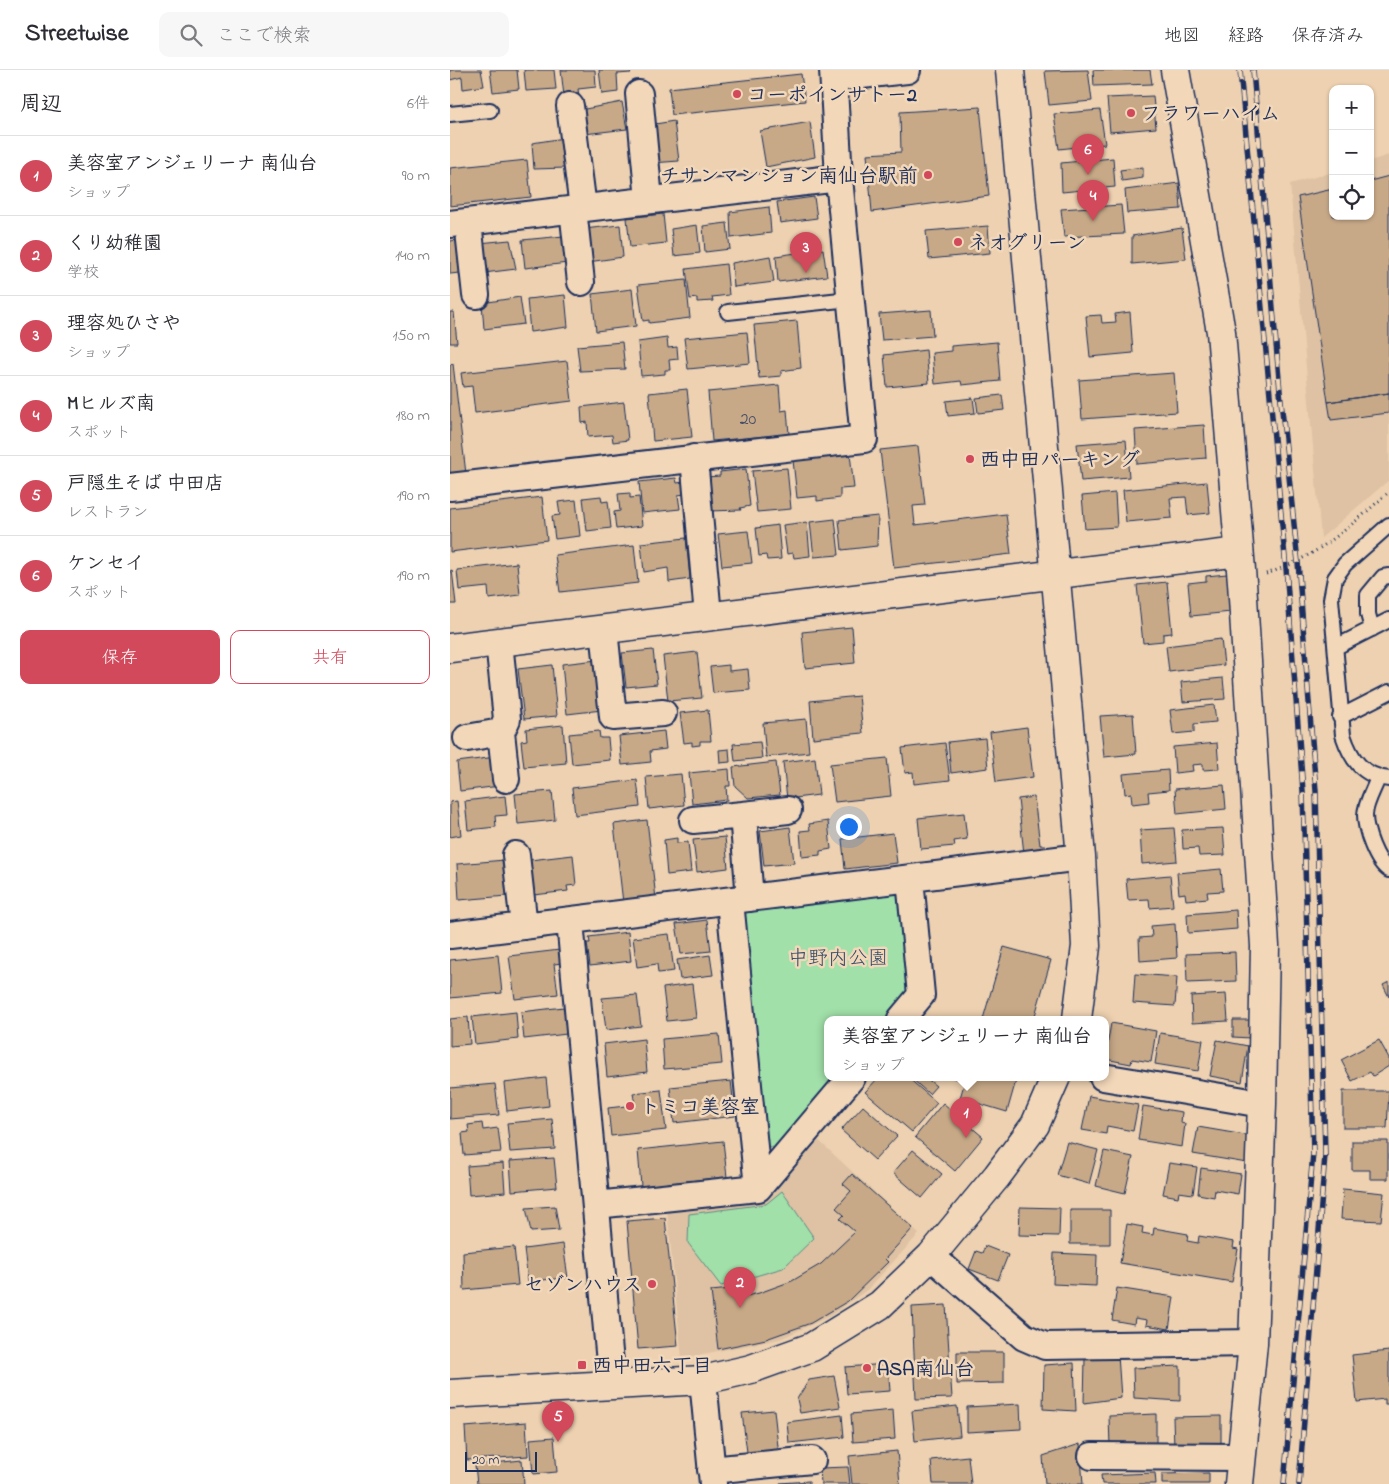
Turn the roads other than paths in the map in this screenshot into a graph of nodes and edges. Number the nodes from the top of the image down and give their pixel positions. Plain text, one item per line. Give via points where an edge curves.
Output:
1 (907, 70) edge
2 (1010, 70) edge
3 (1174, 70) edge
4 (833, 74) edge
5 (639, 94) dead end
6 (570, 106) dead end
7 (490, 110) dead end
8 (450, 114) edge
9 (839, 178) junction
10 (649, 200) junction
11 (578, 209) junction
12 (459, 223) edge
13 (581, 282) dead end
14 (476, 295) dead end
15 (850, 299) junction
16 (728, 312) dead end
17 (694, 458) junction
18 (450, 487) edge
19 (1389, 525) edge
20 (1239, 552) junction
21 (1054, 572) junction
22 (1389, 576) edge
23 (708, 616) junction
24 (1389, 620) edge
25 (604, 629) junction
26 (1372, 629) junction
27 (498, 642) junction
28 (1336, 647) junction
29 (450, 648) edge
30 (1389, 692) edge
31 (663, 713) dead end
32 (1340, 717) junction
33 (501, 732) junction
34 (468, 738) dead end
35 (506, 779) dead end
36 (1383, 779) edge
37 (788, 810) dead end
38 (742, 815) junction
39 (693, 820) dead end
40 (516, 854) dead end
41 (1081, 857) junction
42 (1389, 870) edge
43 (910, 879) junction
44 (740, 899) junction
45 (570, 921) junction
46 (524, 926) junction
47 (450, 935) edge
48 (904, 1016) edge
49 (1077, 1016) edge
50 (1109, 1078) edge
51 (849, 1081) edge
52 (1054, 1081) edge
53 (1262, 1104) junction
54 (758, 1188) junction
55 (596, 1205) junction
56 (931, 1256) junction
57 (1253, 1343) junction
58 (703, 1380) junction
59 (612, 1385) junction
60 (450, 1394) edge
61 (1092, 1456) dead end
62 (1241, 1457) junction
63 (812, 1460) dead end
64 (712, 1477) edge
65 (1239, 1484) edge

1 - 4 street
2 - 21 street
3 - 20 street via 1221,332
4 - 9 street
5 - 10 street
6 - 11 street
7 - 8 lane
9 - 10 street
9 - 15 street
10 - 11 street
11 - 12 street
11 - 13 street
12 - 14 street
15 - 16 lane
15 - 17 street via 864,438
17 - 18 street
17 - 23 street
19 - 28 lane via 1345,564 1335,578 1331,600
20 - 21 street
20 - 53 street via 1265,946
21 - 23 street
21 - 41 street
22 - 26 lane via 1382,577 1368,594
23 - 25 street
24 - 26 lane
25 - 27 street
25 - 31 street via 613,717
26 - 28 lane
27 - 29 street
27 - 33 street via 507,719
28 - 32 lane
30 - 32 lane
32 - 36 lane via 1349,753 1360,768
33 - 34 street
33 - 35 street
36 - 42 lane via 1365,814 1374,852
37 - 38 street
38 - 39 street
38 - 44 street
40 - 46 street
41 - 43 street
41 - 49 street via 1086,946
43 - 44 street
43 - 48 street via 921,995
44 - 45 street
44 - 54 street
45 - 46 street
45 - 55 street
46 - 47 street
50 - 53 street
51 - 54 street
52 - 56 street via 1034,1125
53 - 57 street
54 - 55 street
55 - 59 street
56 - 57 street via 1024,1337 1045,1346
56 - 58 street via 880,1305 812,1347 751,1369
57 - 62 street
58 - 59 street
58 - 64 street
59 - 60 street
61 - 62 street
62 - 65 street
63 - 64 street

